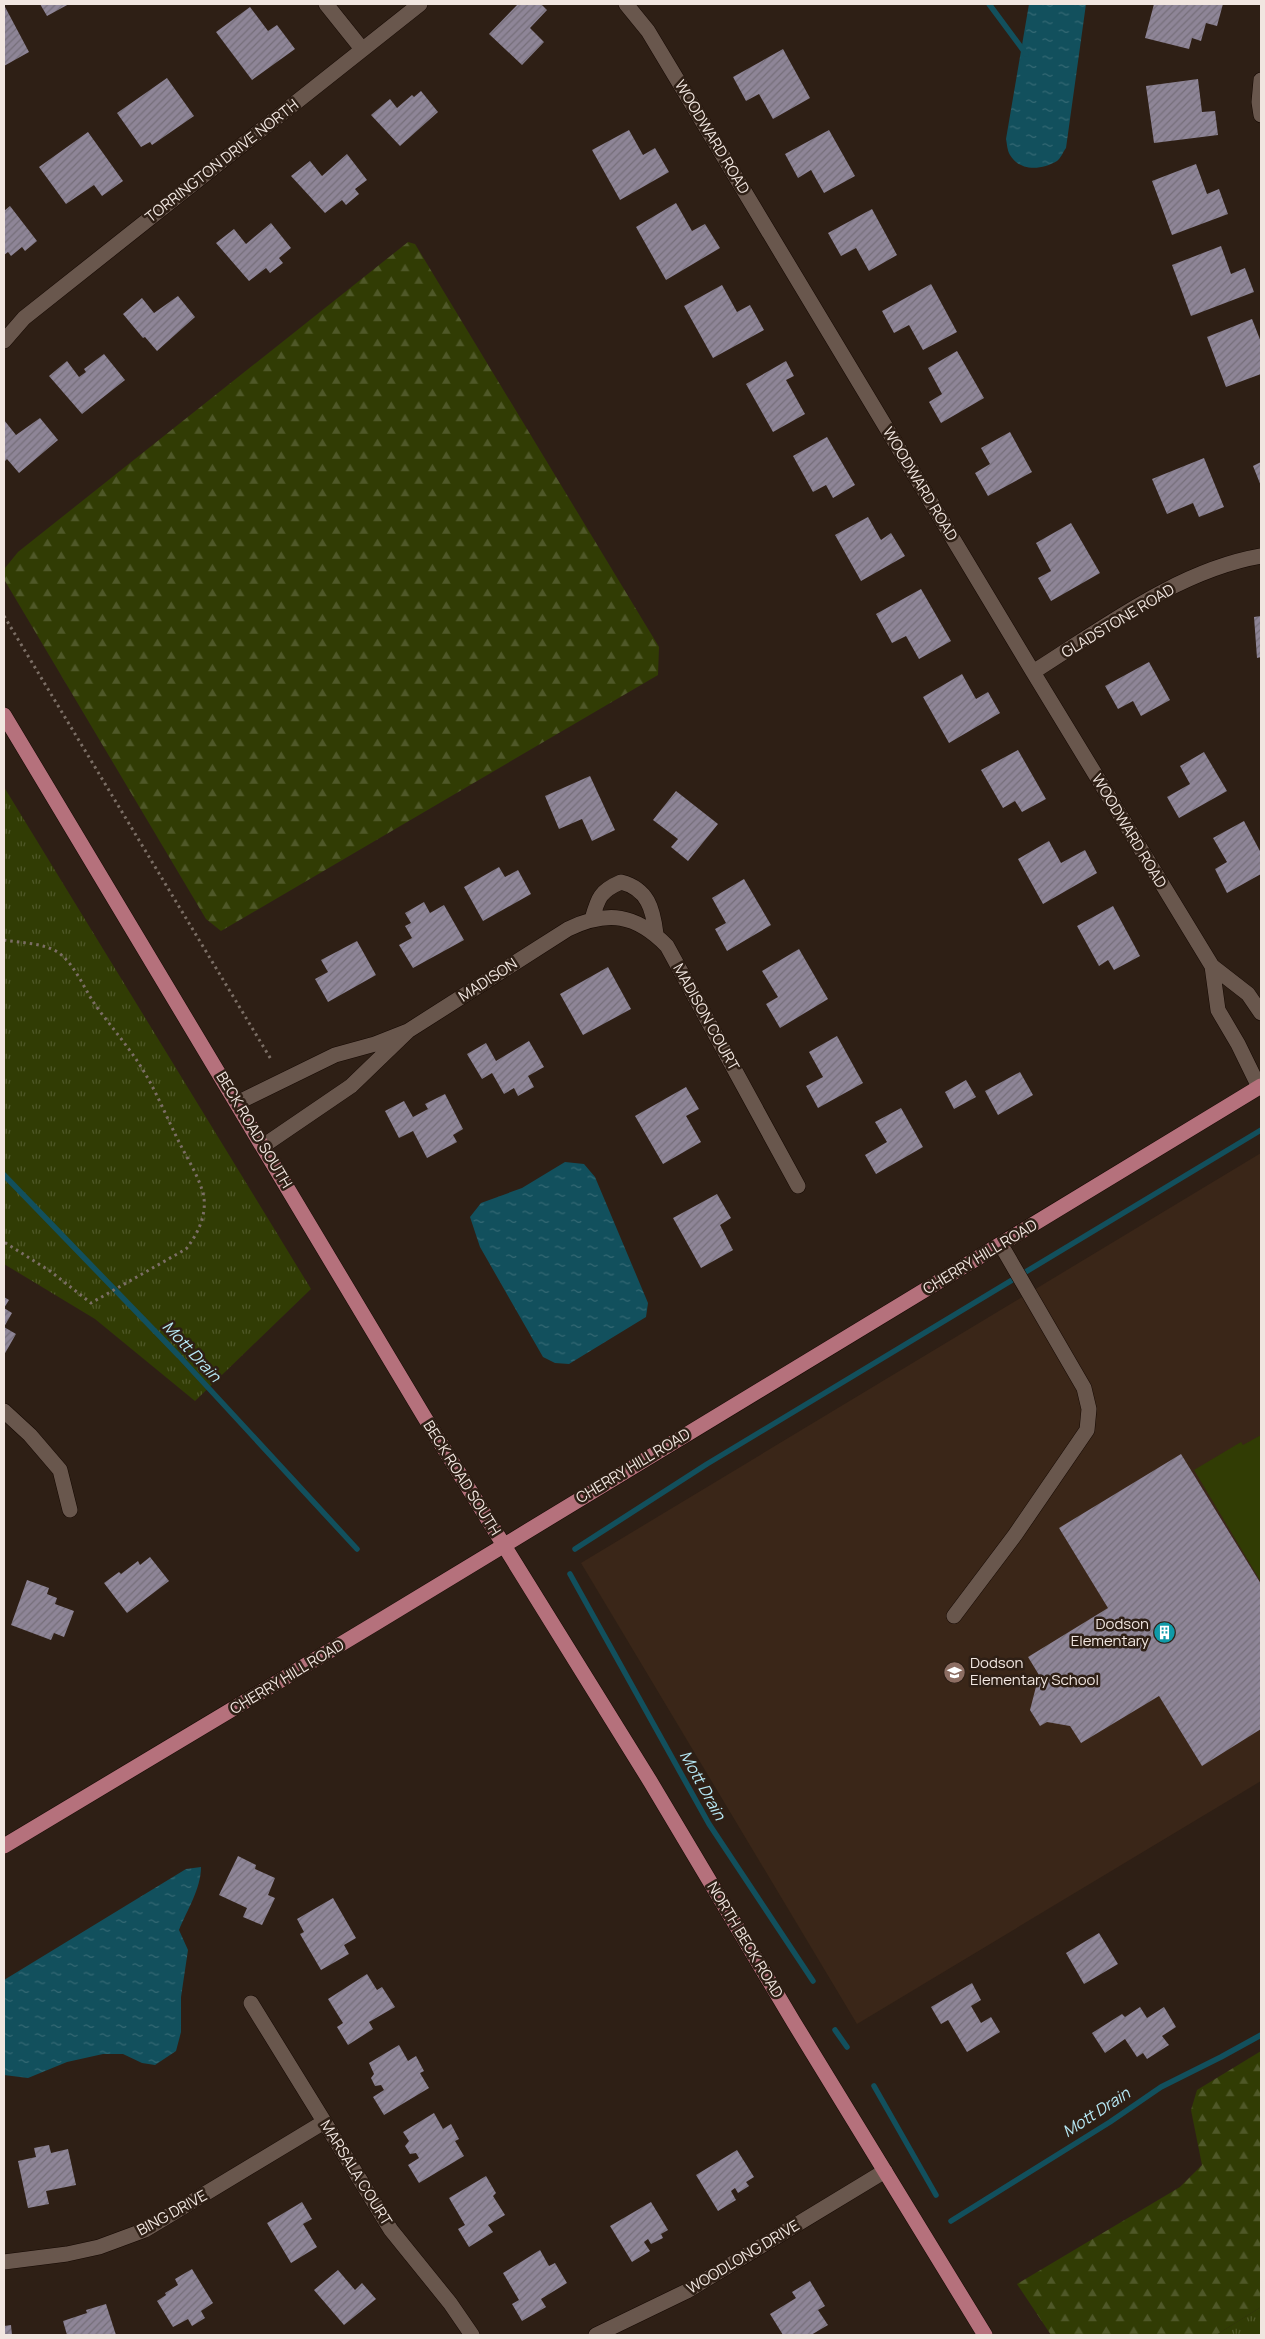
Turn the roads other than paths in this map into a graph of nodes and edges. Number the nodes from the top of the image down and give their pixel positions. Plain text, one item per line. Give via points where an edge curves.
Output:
1 (326, 4) edge
2 (420, 4) edge
3 (626, 4) edge
4 (362, 49) junction
5 (1261, 80) edge
6 (1261, 115) edge
7 (24, 318) junction
8 (4, 328) edge
9 (4, 341) edge
10 (1261, 556) edge
11 (1033, 672) junction
12 (4, 715) edge
13 (592, 919) junction
14 (568, 929) joint
15 (656, 934) junction
16 (1212, 966) junction
17 (1261, 1012) edge
18 (408, 1031) junction
19 (1260, 1086) edge
20 (238, 1103) junction
21 (263, 1146) junction
22 (798, 1186) dead end
23 (1000, 1245) junction
24 (4, 1411) edge
25 (70, 1510) dead end
26 (504, 1546) junction
27 (954, 1616) dead end
28 (4, 1846) edge
29 (251, 2003) dead end
30 (324, 2122) junction
31 (885, 2171) junction
32 (4, 2262) edge
33 (472, 2335) edge
34 (596, 2335) edge
35 (985, 2335) edge

1 - 4 street
2 - 4 street, TORRINGTON DRIVE NORTH
3 - 11 street, WOODWARD ROAD via 648,31
4 - 7 street, TORRINGTON DRIVE NORTH
5 - 6 street via 1258,102
7 - 8 street, TORRINGTON DRIVE NORTH
7 - 9 street, TORRINGTON DRIVE NORTH
10 - 11 street, GLADSTONE ROAD via 1232,561 1156,595
11 - 16 street, WOODWARD ROAD
12 - 20 main road, BECK ROAD SOUTH
13 - 14 street, MADISON COURT
13 - 15 street, MADISON COURT via 606,916 623,918
13 - 15 street via 598,898 609,887 621,882 639,888 654,918
14 - 18 street, MADISON
15 - 22 street, MADISON COURT via 667,946
16 - 17 street, WOODWARD ROAD via 1248,994
16 - 19 street, WOODWARD ROAD via 1218,1010
18 - 20 street, MADISON via 335,1055
18 - 21 street, MADISON via 351,1086
19 - 23 main road, CHERRY HILL ROAD
20 - 21 main road, BECK ROAD SOUTH
21 - 26 main road, BECK ROAD SOUTH
23 - 26 main road, CHERRY HILL ROAD
23 - 27 street via 1084,1388 1089,1409 1087,1430 1015,1535
24 - 25 street via 30,1434 60,1470
26 - 28 main road, CHERRY HILL ROAD
26 - 31 main road, NORTH BECK ROAD via 650,1780
29 - 30 street, MARSALA COURT
30 - 32 street, BING DRIVE via 145,2230 99,2247
30 - 33 street, MARSALA COURT via 391,2230
31 - 34 street, WOODLONG DRIVE via 688,2291
31 - 35 main road, NORTH BECK ROAD

